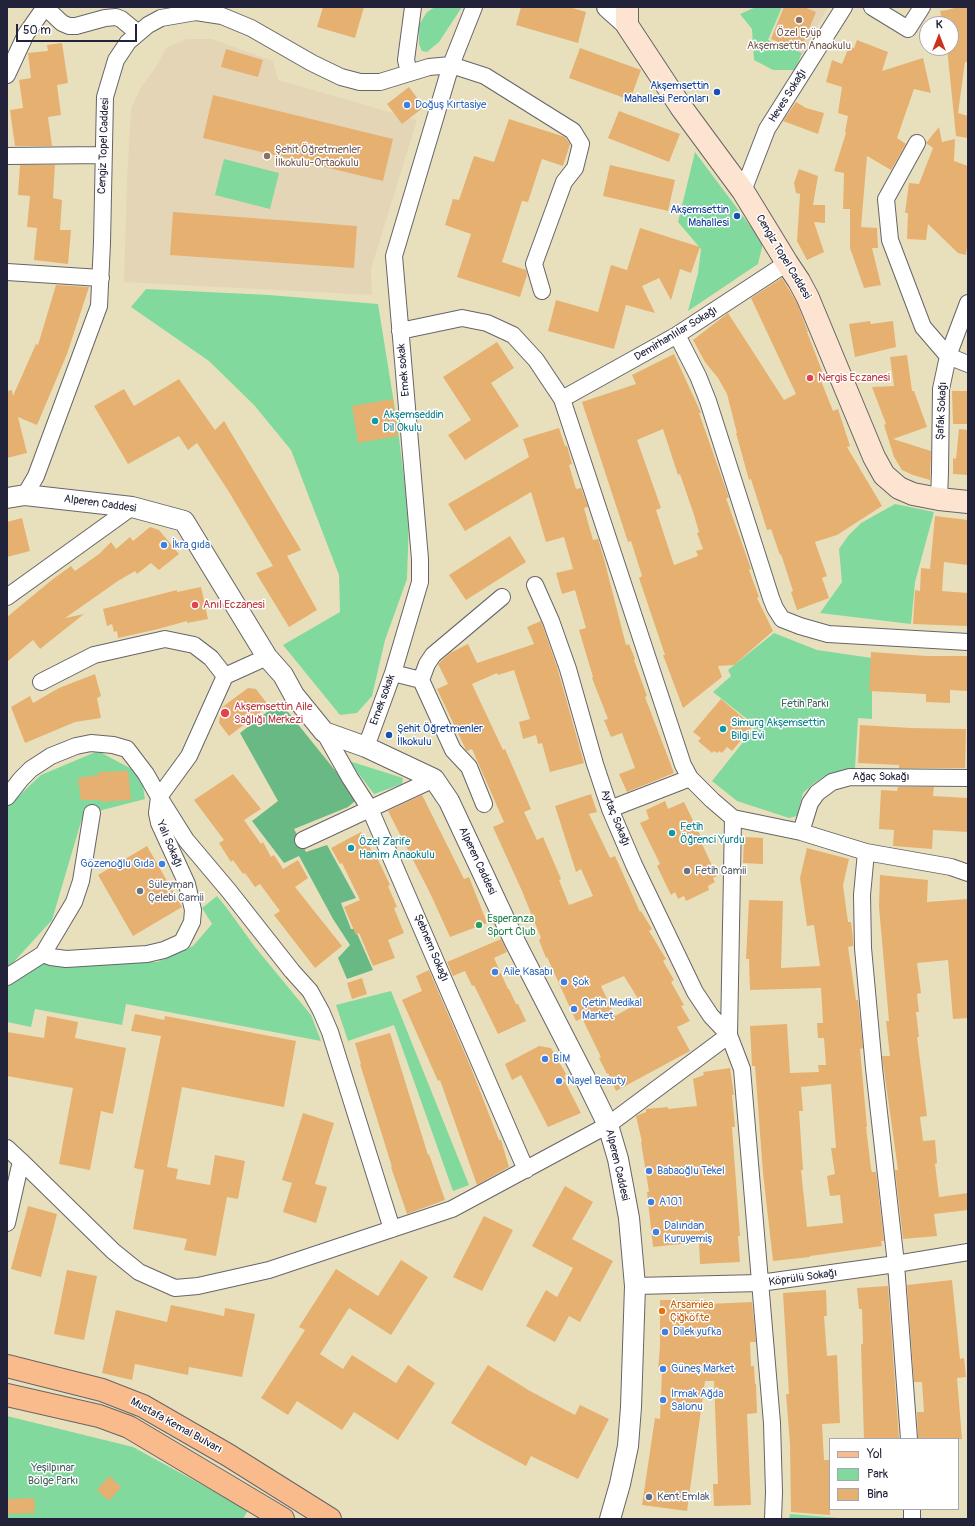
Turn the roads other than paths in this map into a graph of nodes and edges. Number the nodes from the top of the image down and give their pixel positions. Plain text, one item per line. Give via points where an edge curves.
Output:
1 (45, 7) edge
2 (413, 7) edge
3 (474, 7) edge
4 (607, 7) edge
5 (844, 7) edge
6 (872, 7) edge
7 (922, 7) edge
8 (627, 16) edge
9 (138, 33) junction
10 (451, 65) junction
11 (409, 73) junction
12 (7, 75) edge
13 (916, 143) dead end
14 (103, 155) junction
15 (7, 156) edge
16 (743, 191) junction
17 (787, 263) junction
18 (7, 272) edge
19 (101, 278) junction
20 (542, 291) dead end
21 (968, 303) edge
22 (400, 331) junction
23 (677, 335) junction
24 (948, 356) junction
25 (968, 364) edge
26 (562, 400) junction
27 (16, 496) edge
28 (939, 499) junction
29 (968, 502) edge
30 (132, 507) junction
31 (535, 585) dead end
32 (7, 597) edge
33 (502, 597) dead end
34 (968, 642) edge
35 (267, 657) junction
36 (393, 673) junction
37 (225, 676) junction
38 (421, 680) junction
39 (41, 682) dead end
40 (324, 732) junction
41 (366, 747) junction
42 (690, 778) junction
43 (968, 778) edge
44 (434, 779) junction
45 (7, 797) edge
46 (159, 797) junction
47 (484, 804) dead end
48 (370, 809) junction
49 (610, 809) junction
50 (92, 813) dead end
51 (733, 818) junction
52 (801, 832) junction
53 (303, 840) dead end
54 (866, 852) junction
55 (968, 873) edge
56 (43, 954) junction
57 (7, 977) edge
58 (729, 1036) junction
59 (608, 1125) junction
60 (7, 1148) edge
61 (21, 1161) junction
62 (526, 1170) junction
63 (7, 1223) edge
64 (392, 1229) junction
65 (968, 1252) edge
66 (896, 1264) junction
67 (760, 1283) junction
68 (636, 1286) junction
69 (7, 1366) edge
70 (7, 1395) edge
71 (909, 1438) edge
72 (283, 1519) edge
73 (330, 1519) edge
74 (610, 1519) edge
75 (773, 1519) edge

1 - 9 street via 69,26 116,17
1 - 12 street via 26,34
2 - 11 street via 406,60
3 - 10 street, Emek sokak
4 - 8 street, Cengiz Topel Caddesi
5 - 16 street, Heves Sokağı via 767,129
6 - 7 street via 908,29
8 - 16 main road, Cengiz Topel Caddesi via 681,107
9 - 11 street, Cengiz Topel Caddesi via 161,18 196,12 222,16 251,28 312,63 360,82 380,82
9 - 14 street, Cengiz Topel Caddesi via 128,42 116,60 105,97
10 - 11 street, Cengiz Topel Caddesi via 429,67
10 - 20 street via 485,76 544,111 573,131 581,144 575,168 564,182 534,264
10 - 22 street, Emek sokak via 394,256
13 - 24 street via 886,199 890,240 923,327
14 - 15 street
14 - 19 street, Cengiz Topel Caddesi
16 - 17 main road, Cengiz Topel Caddesi
17 - 23 street, Demirhanlılar Sokağı
17 - 28 main road, Cengiz Topel Caddesi via 808,298 871,451 884,475 899,488 913,494
18 - 19 street
19 - 27 street, Cengiz Topel Caddesi via 99,306 36,476
21 - 24 street, Şafak Sokağı
22 - 26 street via 462,318 487,323 513,335 536,360
22 - 36 street, Emek sokak via 420,582
23 - 26 street, Demirhanlılar Sokağı
23 - 34 street via 708,401 771,598 782,619 828,634
24 - 25 street
24 - 28 street, Şafak Sokağı via 941,389
26 - 42 street via 683,765
27 - 30 street, Alperen Caddesi
28 - 29 main road, Cengiz Topel Caddesi
30 - 32 street
30 - 35 street, Alperen Caddesi via 184,521
31 - 49 street, Aytaç Sokağı via 568,669
33 - 38 street via 433,655
35 - 37 street
35 - 40 street, Alperen Caddesi
36 - 38 street
36 - 41 street, Emek sokak
37 - 39 street via 211,658 194,645 165,639 94,656
37 - 46 street via 189,756
38 - 47 street via 453,750 468,767
40 - 41 street
40 - 48 street, Şebnem Sokağı
41 - 44 street
42 - 49 street
42 - 51 street
43 - 52 street, Ağaç Sokağı via 850,776 832,782 817,793 810,803
44 - 48 street
44 - 59 street, Alperen Caddesi via 449,801 515,942
45 - 46 street via 31,769 51,756 91,743 127,749
46 - 56 street, Yalı Sokağı via 159,823 187,884 193,910 192,922 182,942 147,954 66,959
46 - 64 street via 186,840 310,991 321,1011 330,1032
48 - 53 street
48 - 62 street, Şebnem Sokağı
49 - 58 street, Aytaç Sokağı via 695,992 711,1016
50 - 56 street via 78,893
51 - 52 street
51 - 58 street
52 - 54 street
54 - 55 street via 951,867
54 - 66 street via 862,895 863,948
56 - 57 street
58 - 59 street
58 - 67 street via 742,1069
59 - 62 street
59 - 68 street, Alperen Caddesi via 618,1159 629,1218
60 - 61 street
61 - 63 street
61 - 64 street via 113,1251 139,1272 175,1288 198,1286 269,1270
62 - 64 street via 452,1209
65 - 66 street, Köprülü Sokağı
66 - 67 street, Köprülü Sokağı
66 - 71 street
67 - 68 street, Köprülü Sokağı
67 - 75 street via 772,1423
68 - 74 street, Alperen Caddesi via 628,1446
69 - 73 main road, Mustafa Kemal Bulvarı via 102,1390 143,1406
70 - 72 main road via 99,1416 129,1427

